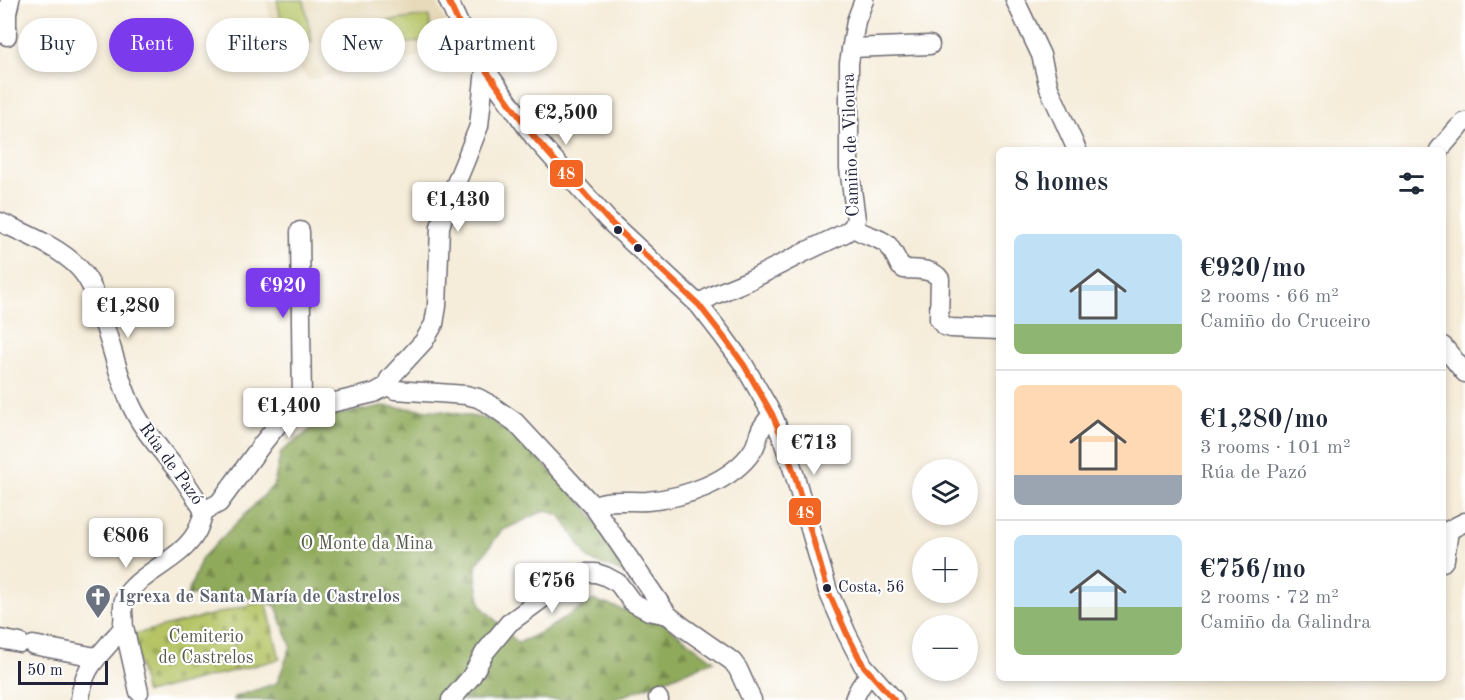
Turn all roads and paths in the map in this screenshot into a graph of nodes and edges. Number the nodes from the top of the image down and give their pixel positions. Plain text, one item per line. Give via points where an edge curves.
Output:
1 (10, 0) edge
2 (448, 0) edge
3 (864, 0) edge
4 (1015, 0) edge
5 (456, 18) edge
6 (7, 36) dead end
7 (930, 45) dead end
8 (851, 48) junction
9 (485, 72) edge
10 (487, 72) edge
11 (1465, 122) edge
12 (1076, 147) edge
13 (1442, 147) edge
14 (0, 222) edge
15 (853, 227) junction
16 (300, 231) dead end
17 (699, 305) junction
18 (996, 330) edge
19 (1446, 350) edge
20 (1465, 373) edge
21 (389, 385) junction
22 (302, 407) junction
23 (772, 414) junction
24 (593, 506) junction
25 (204, 511) junction
26 (1465, 522) edge
27 (1446, 552) edge
28 (668, 615) junction
29 (123, 622) junction
30 (0, 639) edge
31 (96, 657) junction
32 (870, 674) junction
33 (139, 692) dead end
34 (81, 700) edge
35 (451, 700) edge
36 (752, 700) edge
37 (854, 700) edge
38 (894, 700) edge

1 - 6 street
2 - 5 street
3 - 8 street, Camiño de Viloura
4 - 12 street via 1041,55 1049,88
7 - 8 street
8 - 15 street, Camiño de Viloura via 848,89 849,168 856,219
9 - 21 street via 479,126 440,227 434,324 424,341 389,379
10 - 17 street via 534,137 608,220
11 - 13 street
14 - 25 street, Rúa de Pazó via 54,250 86,277 132,408
15 - 17 street, Camiño de Viloura
15 - 18 street via 886,244 900,267 937,275 939,319 944,326
16 - 22 street
17 - 23 street via 744,365
19 - 20 street
21 - 22 street via 374,393
21 - 24 street via 395,390 466,395 489,404 514,422
22 - 25 street via 279,423 219,503
23 - 24 street via 743,463 705,487 687,495 600,502
23 - 32 street via 794,473 828,591
24 - 28 street
25 - 29 street via 196,533 185,547 125,597
26 - 27 street via 1449,530
28 - 35 street via 648,611 632,602 618,583 605,576 586,573 572,577 509,623
28 - 36 street via 732,661
29 - 31 street via 122,629
29 - 33 street
30 - 31 street
31 - 34 street via 86,672
32 - 37 street
32 - 38 street

